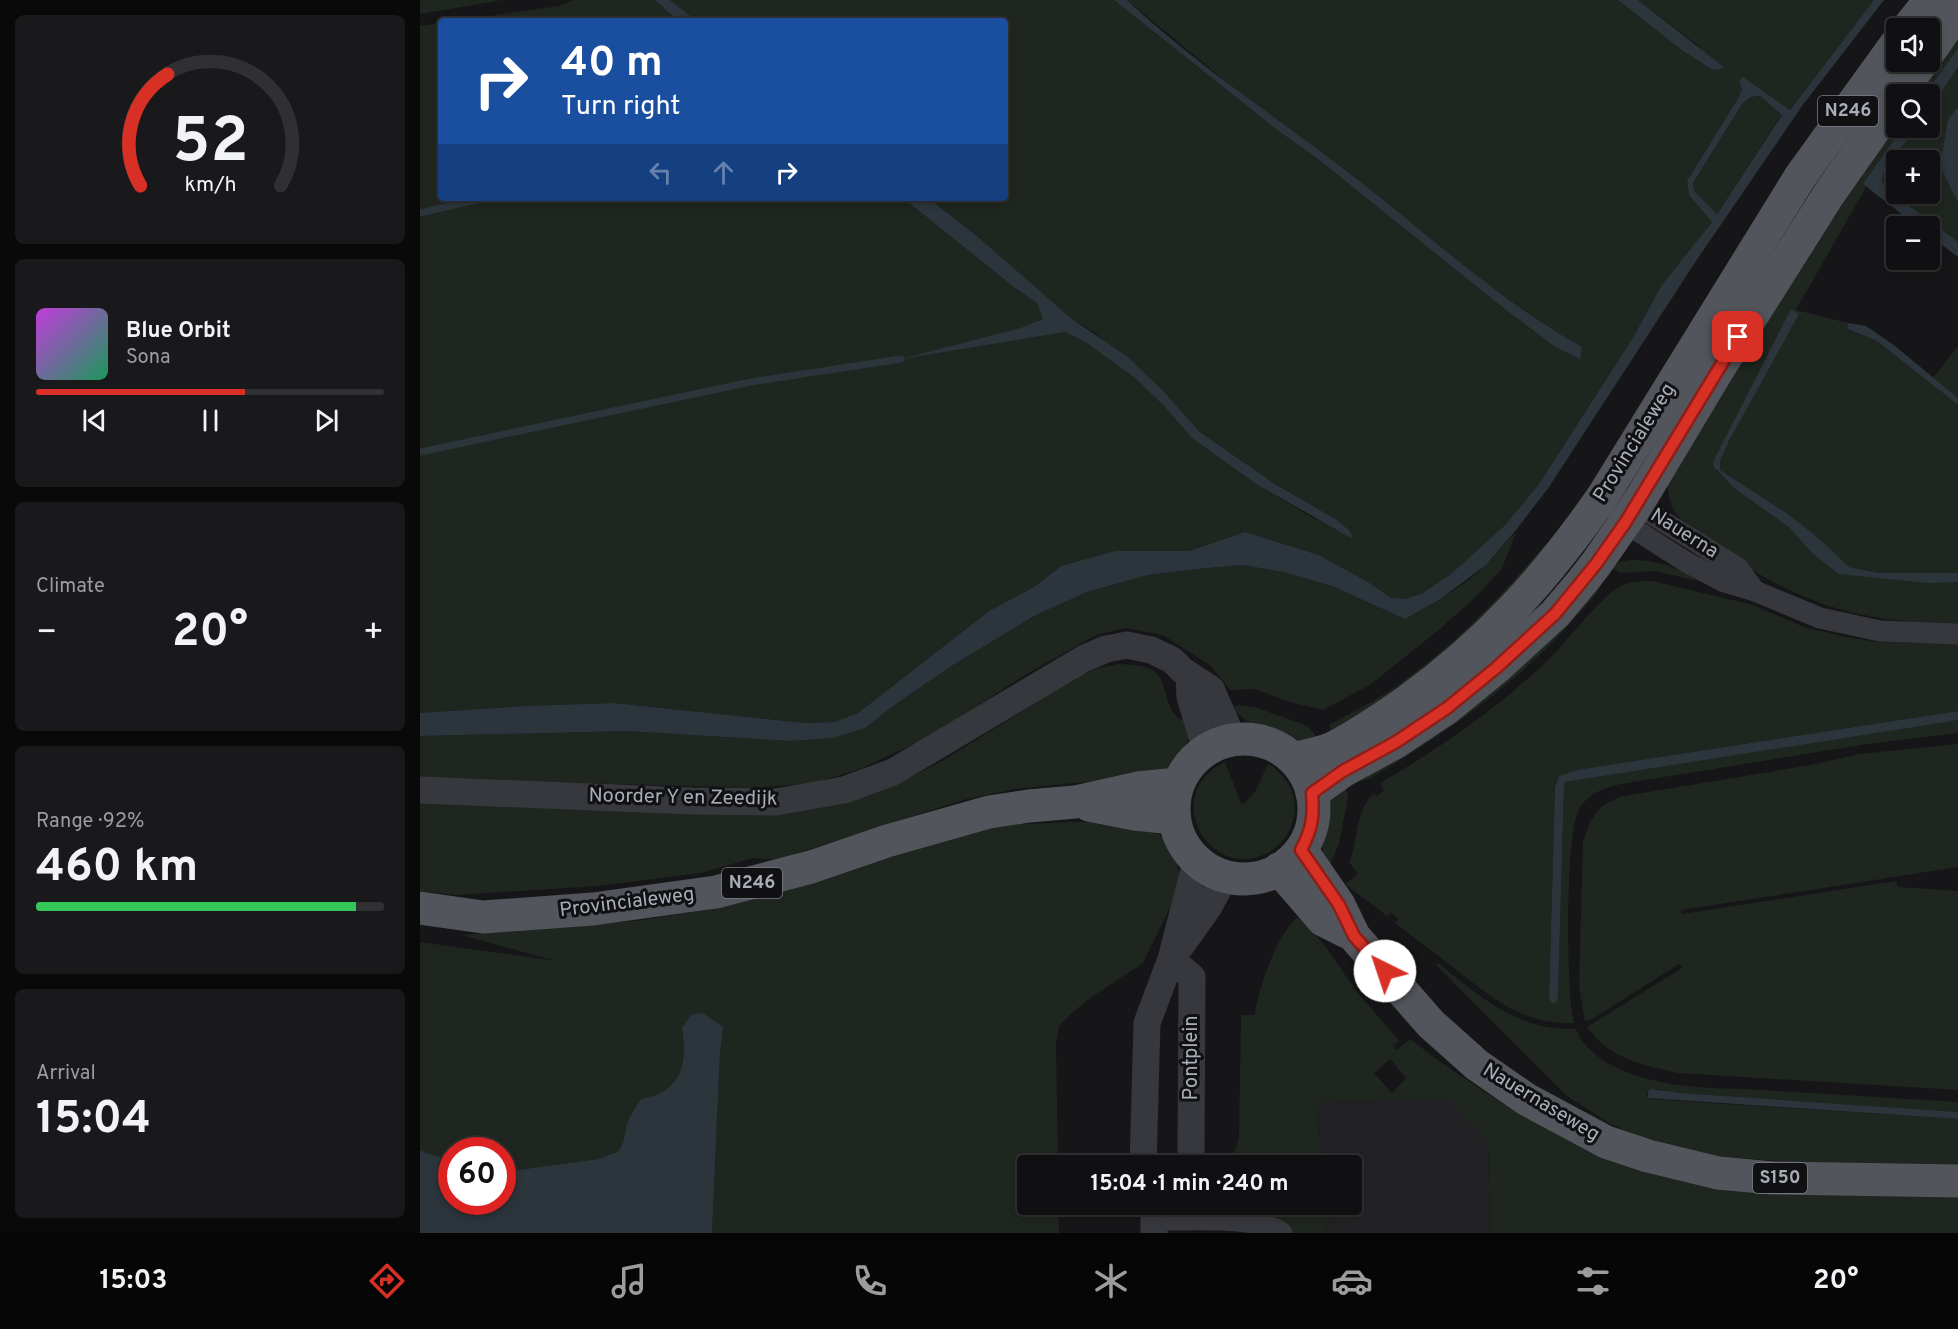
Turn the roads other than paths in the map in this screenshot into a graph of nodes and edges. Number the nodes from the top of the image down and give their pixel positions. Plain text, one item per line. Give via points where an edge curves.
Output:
1 (1930, 0) edge
2 (1958, 11) edge
3 (1916, 18) edge
4 (1940, 36) edge
5 (1886, 58) edge
6 (1886, 113) edge
7 (1603, 496) junction
8 (1631, 514) junction
9 (1958, 634) edge
10 (1220, 745) junction
11 (1293, 759) junction
12 (1178, 784) junction
13 (420, 790) edge
14 (1312, 793) junction
15 (1075, 802) junction
16 (1174, 818) junction
17 (1290, 860) junction
18 (1196, 861) junction
19 (1226, 877) junction
20 (420, 908) edge
21 (1171, 959) junction
22 (1143, 1155) edge
23 (1191, 1155) edge
24 (1958, 1181) edge
25 (1161, 1215) edge
26 (1282, 1233) edge

1 - 3 main road
2 - 4 main road
5 - 7 main road, Provincialeweg / N246 via 1800,177
6 - 8 main road, Provincialeweg / N246 via 1829,194
7 - 8 street, Nauerna
7 - 11 main road, Provincialeweg / N246 via 1533,588 1476,647 1380,720 1331,749
8 - 9 street, Nauerna via 1686,562 1724,582 1803,612 1842,624 1897,632
8 - 14 main road, Provincialeweg / N246 via 1555,614 1496,668 1447,708
10 - 11 main road via 1246,739 1272,744
10 - 12 main road via 1187,766
10 - 13 street, Noorder Y en Zeedijk via 1211,689 1172,660 1127,645 1083,659 892,772 844,790 776,802
11 - 14 main road
12 - 15 main road, Provincialeweg / N246
12 - 16 main road
14 - 17 main road via 1311,831
15 - 16 main road, Provincialeweg / N246
15 - 20 main road, Provincialeweg / N246 via 1029,806 951,822 811,867 716,892 593,909 483,917
16 - 18 main road via 1182,843
17 - 19 main road via 1259,878
17 - 24 main road, Nauernaseweg / S150 via 1339,905 1354,936 1431,1024 1477,1065 1526,1100 1606,1142 1718,1173 1773,1178
18 - 19 main road
18 - 21 street, Pontplein
19 - 21 street, Pontplein
21 - 22 street, Pontplein via 1147,1023
21 - 23 street, Pontplein via 1192,977
25 - 26 street via 1256,1223

